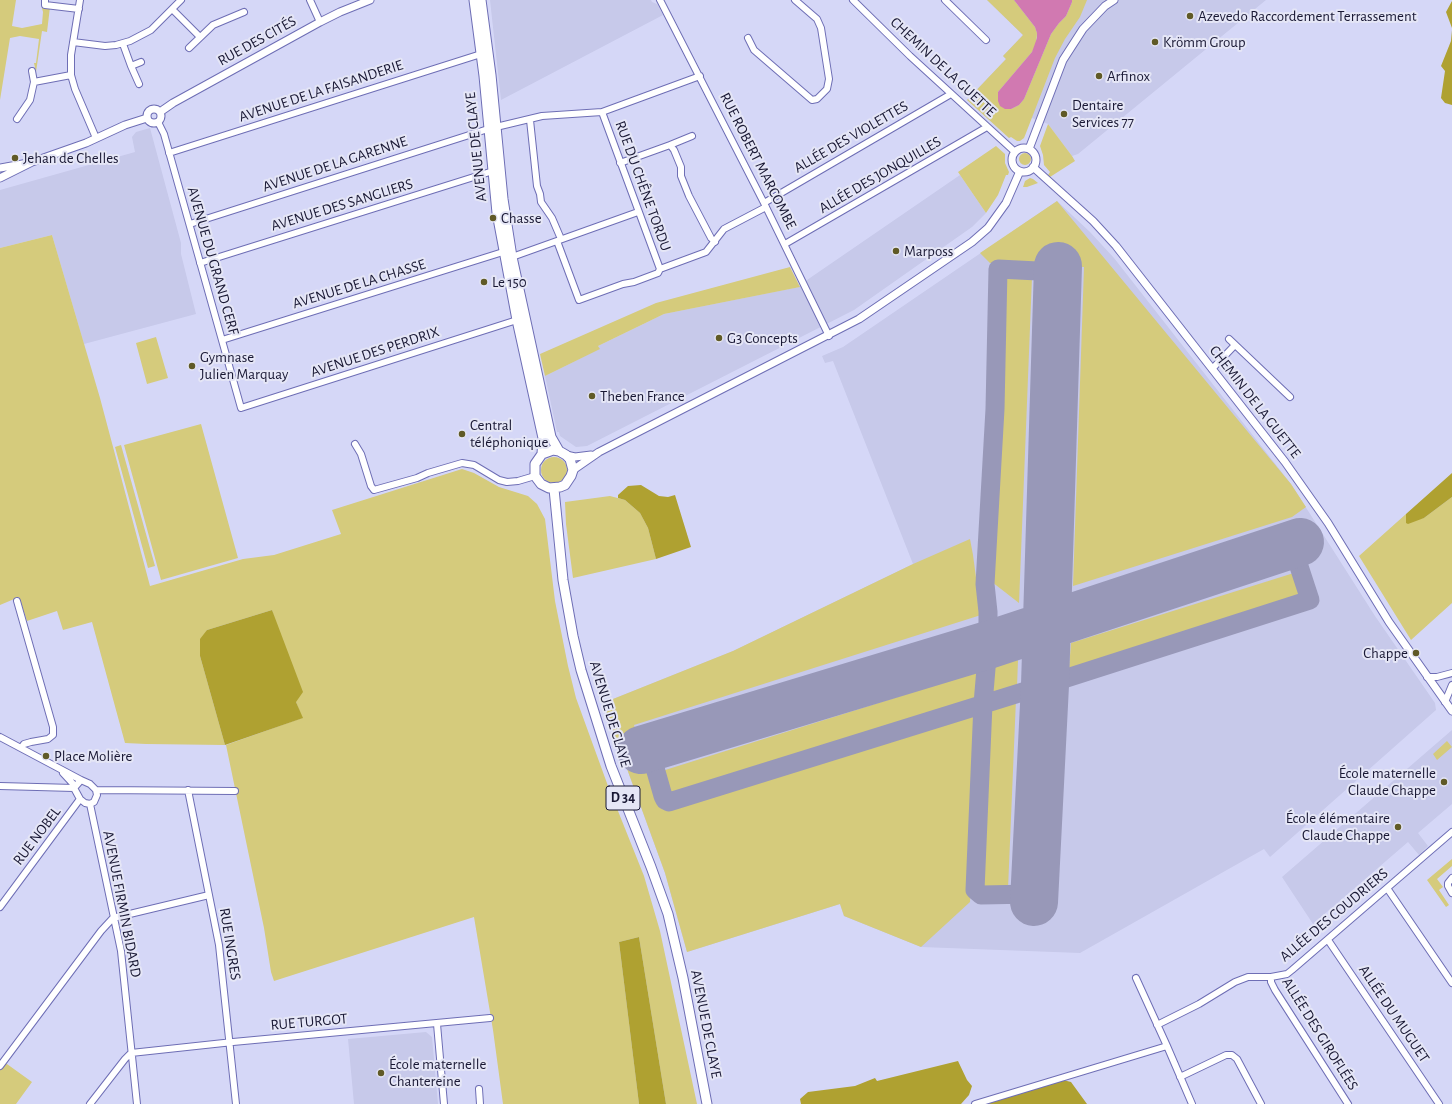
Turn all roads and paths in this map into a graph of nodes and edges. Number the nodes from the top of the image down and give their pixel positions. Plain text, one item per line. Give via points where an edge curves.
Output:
1 (45, 0) edge
2 (80, 0) edge
3 (181, 0) edge
4 (310, 0) edge
5 (370, 0) edge
6 (474, 0) edge
7 (481, 0) edge
8 (660, 0) edge
9 (795, 0) edge
10 (853, 0) edge
11 (945, 0) edge
12 (1100, 0) edge
13 (1114, 0) edge
14 (1105, 6) junction
15 (79, 9) junction
16 (172, 9) junction
17 (244, 12) dead end
18 (320, 22) junction
19 (200, 37) junction
20 (748, 38) dead end
21 (986, 40) dead end
22 (73, 42) junction
23 (123, 44) junction
24 (190, 48) dead end
25 (481, 54) junction
26 (141, 62) dead end
27 (131, 66) junction
28 (32, 71) dead end
29 (71, 75) junction
30 (700, 76) junction
31 (34, 82) junction
32 (139, 84) dead end
33 (951, 94) junction
34 (160, 112) junction
35 (602, 112) junction
36 (147, 118) junction
37 (17, 119) dead end
38 (530, 120) junction
39 (158, 122) junction
40 (492, 128) junction
41 (987, 128) junction
42 (692, 136) dead end
43 (96, 138) junction
44 (670, 145) junction
45 (1029, 149) junction
46 (1015, 152) junction
47 (169, 154) junction
48 (32, 162) junction
49 (620, 163) junction
50 (1033, 167) junction
51 (0, 168) edge
52 (1020, 170) junction
53 (493, 171) junction
54 (0, 178) edge
55 (765, 205) junction
56 (638, 212) junction
57 (190, 224) junction
58 (559, 240) junction
59 (715, 242) junction
60 (785, 244) junction
61 (503, 252) junction
62 (512, 257) junction
63 (200, 263) junction
64 (660, 269) junction
65 (516, 320) junction
66 (829, 336) junction
67 (1229, 339) dead end
68 (222, 340) junction
69 (1236, 345) junction
70 (1212, 369) junction
71 (1290, 397) dead end
72 (241, 408) joint
73 (355, 444) dead end
74 (598, 452) junction
75 (563, 453) junction
76 (542, 454) junction
77 (573, 470) junction
78 (535, 476) junction
79 (554, 488) junction
80 (17, 601) dead end
81 (1452, 673) edge
82 (1445, 676) junction
83 (1427, 677) junction
84 (1452, 685) edge
85 (1445, 702) junction
86 (1452, 711) edge
87 (0, 737) edge
88 (21, 748) junction
89 (60, 770) junction
90 (81, 780) junction
91 (0, 786) edge
92 (74, 787) junction
93 (96, 790) junction
94 (188, 790) junction
95 (235, 791) dead end
96 (80, 799) junction
97 (90, 804) junction
98 (1452, 832) edge
99 (1452, 878) edge
100 (1387, 888) junction
101 (1452, 893) edge
102 (209, 895) junction
103 (0, 907) edge
104 (113, 918) junction
105 (1328, 940) junction
106 (1271, 977) junction
107 (1136, 978) dead end
108 (1452, 983) edge
109 (490, 1018) dead end
110 (437, 1024) junction
111 (1157, 1025) junction
112 (230, 1043) junction
113 (1167, 1046) junction
114 (131, 1053) junction
115 (0, 1066) edge
116 (1180, 1076) junction
117 (479, 1089) dead end
118 (90, 1104) edge
119 (137, 1104) edge
120 (236, 1104) edge
121 (444, 1104) edge
122 (480, 1104) edge
123 (707, 1104) edge
124 (975, 1104) edge
125 (1192, 1104) edge
126 (1261, 1104) edge
127 (1348, 1104) edge
128 (1439, 1104) edge

1 - 15 street via 45,4
2 - 15 street
3 - 16 street
4 - 18 street
5 - 18 street, RUE DES CITÉS
6 - 25 main road, AVENUE DE CLAYE
7 - 40 main road, AVENUE DE CLAYE via 492,75
8 - 30 street, RUE ROBERT MARCOMBE
9 - 20 street via 817,19 821,28 829,79 827,89 817,99 812,100 754,50
10 - 33 street, CHEMIN DE LA GUETTE
11 - 21 street
12 - 14 street
13 - 14 street
14 - 45 street via 1083,29 1063,60
15 - 22 street
16 - 19 street
16 - 23 street via 151,30
17 - 19 street via 213,25
18 - 34 street, RUE DES CITÉS
19 - 24 street
22 - 23 street via 105,46
22 - 29 street
23 - 27 street
25 - 40 main road, AVENUE DE CLAYE
25 - 47 street, AVENUE DE LA FAISANDERIE
26 - 27 street
27 - 32 street
28 - 31 street
29 - 31 street
29 - 43 street
30 - 35 street, AVENUE DE LA GARENNE
30 - 55 street, RUE ROBERT MARCOMBE
31 - 37 street via 30,100
33 - 41 street, CHEMIN DE LA GUETTE
33 - 55 street, ALLÉE DES VIOLETTES
34 - 36 street via 152,109 147,113
34 - 39 street
35 - 38 street, AVENUE DE LA GARENNE via 542,116
35 - 49 street, RUE DU CHÊNE TORDU
36 - 39 street via 152,123
36 - 43 street
38 - 40 street, AVENUE DE LA GARENNE
38 - 58 street via 537,186 541,202 552,218
39 - 47 street, AVENUE DU GRAND CERF
40 - 53 main road, AVENUE DE CLAYE
40 - 57 street, AVENUE DE LA GARENNE
40 - 62 main road, AVENUE DE CLAYE
41 - 46 street, CHEMIN DE LA GUETTE
41 - 60 street, ALLÉE DES JONQUILLES
42 - 44 street
43 - 48 street
44 - 49 street
44 - 59 street via 681,167 681,176 689,196
45 - 46 street via 1022,148
45 - 50 street via 1036,160
46 - 52 street via 1012,158 1014,166
47 - 57 street, AVENUE DU GRAND CERF
48 - 51 street
48 - 54 street
49 - 56 street, RUE DU CHÊNE TORDU
50 - 52 street via 1027,171
50 - 70 street, CHEMIN DE LA GUETTE via 1116,246
52 - 66 street via 1002,210 980,236 859,319
53 - 61 main road, AVENUE DE CLAYE
53 - 63 street, AVENUE DES SANGLIERS
55 - 59 street, ALLÉE DES VIOLETTES via 724,229
55 - 60 street, RUE ROBERT MARCOMBE
56 - 58 street
56 - 64 street, RUE DU CHÊNE TORDU
57 - 63 street, AVENUE DU GRAND CERF
58 - 62 street
58 - 64 street, ALLÉE DES VIOLETTES via 579,300 640,280 658,273
59 - 64 street, ALLÉE DES VIOLETTES via 706,252
60 - 66 street, RUE ROBERT MARCOMBE
61 - 65 main road, AVENUE DE CLAYE
61 - 68 street, AVENUE DE LA CHASSE
62 - 75 main road, AVENUE DE CLAYE via 551,437
63 - 68 street, AVENUE DU GRAND CERF
65 - 72 street, AVENUE DES PERDRIX
65 - 76 main road, AVENUE DE CLAYE via 543,438
66 - 74 street
67 - 69 street
68 - 72 street, AVENUE DU GRAND CERF
69 - 70 street
69 - 71 street
70 - 83 street, CHEMIN DE LA GUETTE via 1315,502 1389,622
73 - 78 street via 374,490 462,463 474,465 507,482
74 - 75 street via 581,457
74 - 77 street
75 - 76 main road via 553,450
75 - 77 main road, AVENUE DE CLAYE via 570,459
76 - 78 main road, AVENUE DE CLAYE via 535,464
77 - 79 main road via 565,485
78 - 79 main road via 541,484
79 - 123 main road, AVENUE DE CLAYE / D 34 via 563,580 581,670 611,766 668,914
80 - 88 street via 53,727 53,735 48,739 24,744
81 - 82 street
82 - 83 street
82 - 84 street
83 - 85 street, CHEMIN DE LA GUETTE
84 - 85 street
85 - 86 street, CHEMIN DE LA GUETTE
87 - 88 street
88 - 89 street
89 - 90 street
89 - 92 street
90 - 92 street
90 - 93 street
91 - 92 street
92 - 96 street
93 - 94 street
93 - 97 street via 96,799
94 - 95 street
94 - 102 street, RUE INGRES
96 - 97 street
96 - 103 street, RUE NOBEL
97 - 104 street, AVENUE FIRMIN BIDARD
98 - 100 street, ALLÉE DES COUDRIERS
99 - 101 street via 1448,883
100 - 105 street, ALLÉE DES COUDRIERS
100 - 108 street
102 - 104 street
102 - 112 street, RUE INGRES via 219,944
104 - 114 street, AVENUE FIRMIN BIDARD via 121,952
104 - 115 street
105 - 106 street, ALLÉE DES COUDRIERS via 1287,974
105 - 128 street, ALLÉE DU MUGUET
106 - 111 street, ALLÉE DES COUDRIERS via 1248,977 1235,982
106 - 127 street, ALLÉE DES GIROFLÉES via 1275,990
107 - 111 street
109 - 110 street, RUE TURGOT
110 - 112 street, RUE TURGOT
110 - 121 street
111 - 113 street
112 - 114 street, RUE TURGOT
112 - 120 street, RUE INGRES
113 - 116 street
113 - 124 street
114 - 118 street
114 - 119 street, AVENUE FIRMIN BIDARD
116 - 125 street
116 - 126 street via 1226,1055 1232,1055 1237,1059
117 - 122 street

